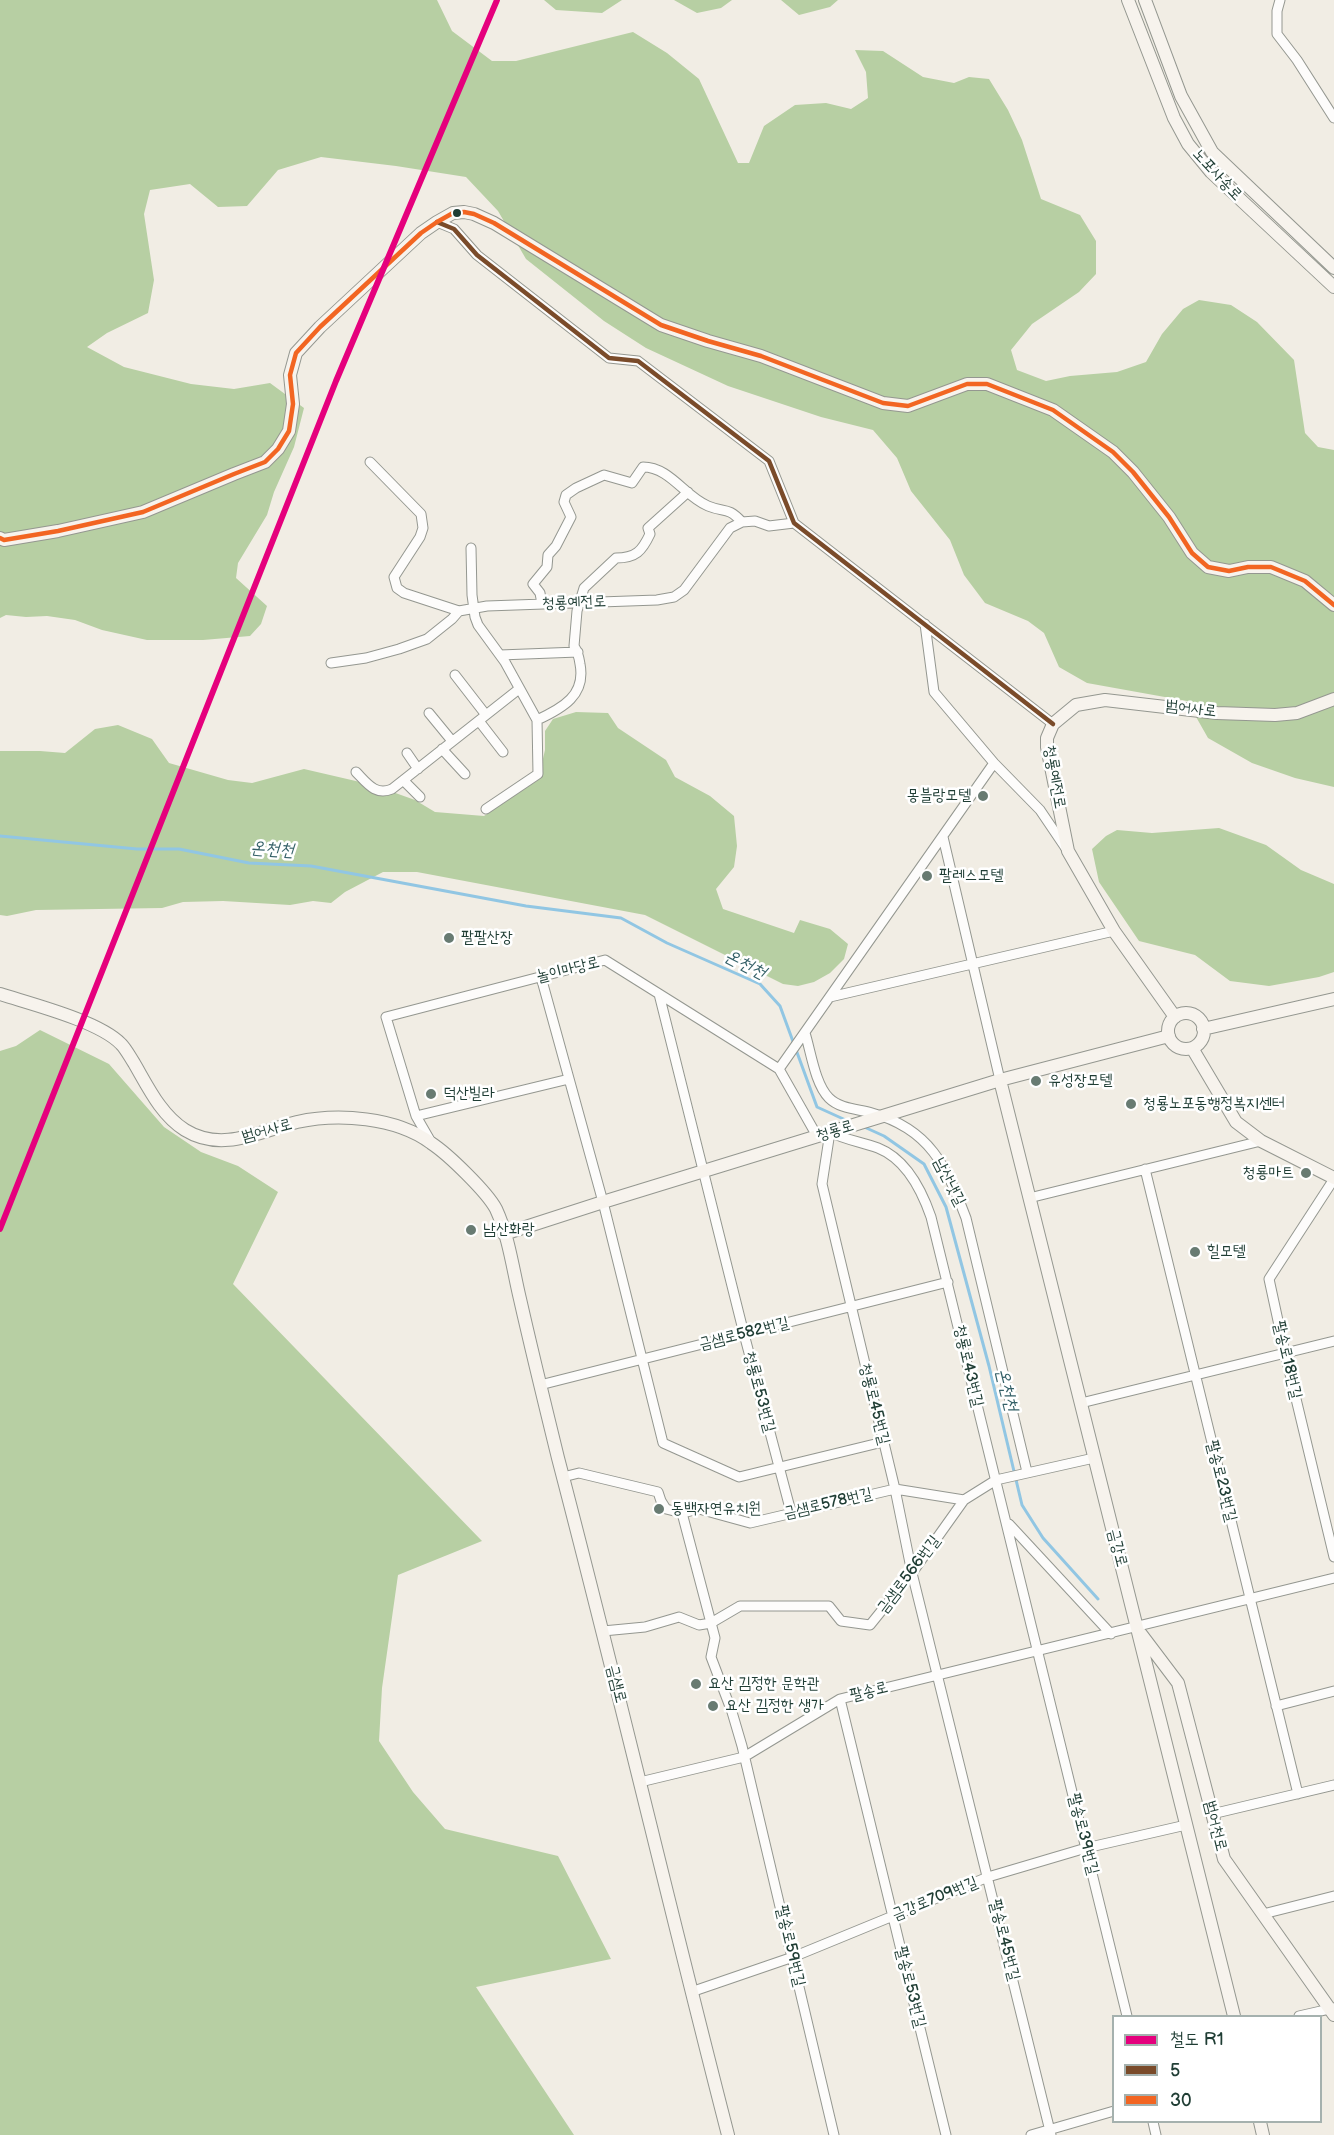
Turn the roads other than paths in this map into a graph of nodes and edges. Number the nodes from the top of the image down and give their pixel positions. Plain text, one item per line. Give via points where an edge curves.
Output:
1 (1128, 0) edge
2 (1145, 0) edge
3 (1280, 0) edge
4 (1334, 118) edge
5 (437, 222) junction
6 (1334, 268) edge
7 (1334, 287) edge
8 (370, 462) dead end
9 (688, 492) junction
10 (742, 522) junction
11 (794, 523) junction
12 (0, 538) edge
13 (471, 548) dead end
14 (579, 603) junction
15 (542, 604) junction
16 (1334, 605) edge
17 (474, 608) junction
18 (459, 611) junction
19 (925, 624) junction
20 (578, 652) junction
21 (500, 655) junction
22 (331, 663) dead end
23 (455, 675) dead end
24 (519, 689) junction
25 (1334, 699) edge
26 (429, 713) dead end
27 (482, 718) junction
28 (537, 720) junction
29 (1053, 724) junction
30 (452, 741) junction
31 (442, 749) junction
32 (503, 752) dead end
33 (407, 753) dead end
34 (994, 763) junction
35 (418, 769) junction
36 (356, 772) dead end
37 (465, 774) dead end
38 (404, 781) junction
39 (420, 797) dead end
40 (486, 809) dead end
41 (943, 837) junction
42 (1068, 852) junction
43 (1114, 931) junction
44 (973, 964) junction
45 (540, 977) junction
46 (0, 994) edge
47 (659, 994) junction
48 (830, 997) junction
49 (1334, 999) edge
50 (1175, 1017) junction
51 (1203, 1029) junction
52 (805, 1033) junction
53 (1168, 1036) junction
54 (1192, 1047) junction
55 (779, 1069) junction
56 (569, 1079) junction
57 (1000, 1080) junction
58 (416, 1116) junction
59 (883, 1116) junction
60 (830, 1132) junction
61 (817, 1136) junction
62 (1261, 1141) junction
63 (431, 1142) junction
64 (1145, 1169) junction
65 (703, 1171) junction
66 (1334, 1178) edge
67 (1029, 1198) junction
68 (603, 1202) junction
69 (504, 1234) junction
70 (948, 1282) junction
71 (850, 1307) junction
72 (744, 1334) junction
73 (1334, 1341) edge
74 (1285, 1353) junction
75 (642, 1359) junction
76 (1195, 1375) junction
77 (540, 1385) junction
78 (1081, 1403) junction
79 (883, 1442) junction
80 (1094, 1458) junction
81 (779, 1468) junction
82 (1025, 1473) junction
83 (564, 1477) junction
84 (1000, 1479) junction
85 (895, 1489) junction
86 (964, 1500) junction
87 (791, 1512) junction
88 (682, 1513) junction
89 (1006, 1521) junction
90 (1334, 1557) edge
91 (912, 1573) junction
92 (1334, 1578) edge
93 (1250, 1599) junction
94 (711, 1623) junction
95 (1137, 1628) junction
96 (603, 1631) junction
97 (1111, 1634) junction
98 (1038, 1652) junction
99 (938, 1676) junction
100 (1334, 1691) edge
101 (840, 1700) junction
102 (1276, 1706) junction
103 (744, 1757) junction
104 (640, 1782) junction
105 (1334, 1785) edge
106 (1298, 1794) junction
107 (1212, 1814) junction
108 (1186, 1826) junction
109 (1086, 1848) junction
110 (988, 1877) junction
111 (1334, 1896) edge
112 (1263, 1914) junction
113 (893, 1916) junction
114 (793, 1957) junction
115 (691, 1992) junction
116 (1333, 2010) edge
117 (1127, 2015) edge
118 (1234, 2015) edge
119 (1305, 2015) edge
120 (1112, 2111) edge
121 (1050, 2132) edge
122 (728, 2135) edge
123 (834, 2135) edge
124 (946, 2135) edge
125 (1031, 2135) edge

1 - 7 street, 노포사송로 via 1188,144 1211,172
2 - 6 street, 노포사송로 via 1181,96 1212,152
3 - 4 street via 1277,34
5 - 11 street via 454,229 477,255 609,358 638,361 770,460
5 - 12 street via 352,296 297,353 290,375 293,404 289,431 265,462 143,512 58,531
5 - 16 street via 453,213 474,214 662,325 761,356 884,403 908,406 967,384 987,384 1053,410 1113,452 1134,472 1192,553 1208,567 1229,571 1271,567 1305,581
8 - 18 street via 421,514 420,537 394,577 397,588
9 - 10 street via 708,506 733,513
9 - 14 street via 648,528 650,534 642,550 616,558 584,588
9 - 15 street via 651,467 643,467 632,483 604,475 566,495 564,502 571,517 568,526 548,555 547,567 533,584
10 - 11 street
10 - 14 street, 청룡예전로 via 730,528 684,590 674,597
11 - 19 street, 청룡예전로
13 - 17 street
14 - 15 street, 청룡예전로
14 - 20 street via 574,646
15 - 17 street, 청룡예전로
17 - 18 street, 청룡예전로
17 - 21 street via 478,625
18 - 22 street via 427,639 366,658
19 - 29 street, 청룡예전로
19 - 34 street via 934,692
20 - 21 street
20 - 28 street via 583,677 579,688 568,702
21 - 24 street
23 - 27 street
24 - 27 street
24 - 28 street
25 - 29 street, 범어사로 via 1297,713 1275,715 1217,713 1105,700 1076,705
26 - 30 street
27 - 30 street
27 - 32 street
28 - 40 street via 538,774
29 - 42 street, 청룡예전로 via 1047,747
30 - 31 street
31 - 35 street
31 - 37 street
33 - 35 street
34 - 41 street
34 - 42 street via 1040,810
35 - 38 street
36 - 38 street via 376,791 384,792
38 - 39 street
41 - 44 street
41 - 48 street
42 - 43 street, 청룡예전로
43 - 44 street
43 - 50 street, 청룡예전로
44 - 48 street
44 - 57 street
45 - 47 street, 놀이마당로 via 605,960
45 - 56 street
45 - 58 street, 놀이마당로 via 387,1017
46 - 63 street, 범어사로 via 108,1033 123,1045 163,1111 186,1131 206,1138 243,1139 297,1122 339,1116 386,1124
47 - 55 street, 놀이마당로
47 - 65 street, 청룡로53번길
48 - 52 street
49 - 51 street
50 - 51 street via 1194,1015
50 - 53 street via 1169,1024
51 - 54 street via 1201,1040
52 - 55 street
52 - 59 street, 남산냇길 via 817,1076 829,1098 840,1106
53 - 54 street via 1175,1046
53 - 57 street, 청룡로
54 - 62 street via 1236,1122
55 - 61 street, 놀이마당로
56 - 58 street
56 - 68 street
57 - 59 street, 청룡로
57 - 67 street, 금강로
58 - 63 street, 놀이마당로
59 - 60 street, 청룡로
59 - 82 street, 남산냇길 via 910,1128 933,1150 952,1181 969,1228
60 - 61 street, 청룡로
60 - 70 street, 청룡로43번길 via 882,1149 912,1177 932,1217
60 - 71 street, 청룡로45번길 via 822,1184
61 - 65 street, 청룡로
62 - 64 street
62 - 66 street
63 - 69 street, 범어사로 via 485,1192
64 - 67 street
64 - 76 street, 팔송로23번길
65 - 68 street, 청룡로
65 - 72 street, 청룡로53번길
66 - 74 street, 팔송로18번길 via 1269,1280
67 - 78 street, 금강로
68 - 69 street, 청룡로
68 - 75 street
69 - 77 street, 금샘로
70 - 71 street, 금샘로582번길
70 - 84 street, 청룡로43번길
71 - 72 street, 금샘로582번길
71 - 79 street, 청룡로45번길
72 - 75 street, 금샘로582번길
72 - 81 street, 청룡로53번길
73 - 74 street
74 - 76 street
74 - 90 street, 팔송로18번길
75 - 77 street, 금샘로582번길
75 - 81 street via 663,1443 739,1478
76 - 78 street
76 - 93 street, 팔송로23번길
77 - 83 street, 금샘로
78 - 80 street, 금강로
79 - 81 street
79 - 85 street, 청룡로45번길
80 - 82 street
80 - 95 street, 금강로
81 - 87 street, 청룡로53번길
82 - 84 street
83 - 88 street via 579,1473 658,1492 666,1509
83 - 96 street, 금샘로
84 - 86 street
84 - 89 street, 청룡로43번길
85 - 86 street, 금샘로578번길
85 - 87 street, 금샘로578번길
85 - 91 street, 청룡로45번길
86 - 91 street, 금샘로566번길
87 - 88 street, 금샘로578번길 via 750,1523 699,1509
88 - 94 street, 팔송로59번길
89 - 97 street
89 - 98 street, 청룡로43번길
91 - 94 street, 금샘로566번길 via 870,1625 841,1621 829,1606 762,1605 740,1606
91 - 99 street, 청룡로45번길
92 - 93 street, 팔송로
93 - 95 street, 팔송로
93 - 102 street, 팔송로23번길
94 - 96 street via 699,1625 679,1617
94 - 103 street, 팔송로59번길 via 716,1638 711,1657
95 - 97 street, 팔송로
95 - 107 street, 범어천로 via 1178,1683
95 - 108 street, 금강로
96 - 104 street, 금샘로
97 - 98 street, 팔송로
98 - 99 street, 팔송로
98 - 109 street, 팔송로39번길
99 - 101 street, 팔송로
99 - 110 street, 팔송로45번길
100 - 102 street
101 - 103 street, 팔송로
101 - 113 street, 팔송로53번길
102 - 106 street, 팔송로23번길
103 - 104 street, 팔송로
103 - 114 street, 팔송로59번길
104 - 115 street, 금샘로
105 - 106 street
106 - 107 street
107 - 112 street, 범어천로 via 1224,1859
108 - 109 street, 금강로709번길
108 - 118 street, 금강로
109 - 110 street, 금강로709번길
109 - 117 street, 팔송로39번길
110 - 113 street, 금강로709번길
110 - 121 street, 팔송로45번길
111 - 112 street
112 - 116 street, 범어천로
113 - 114 street, 금강로709번길
113 - 124 street, 팔송로53번길
114 - 115 street, 금강로709번길
114 - 123 street, 팔송로59번길
115 - 122 street, 금샘로
116 - 119 street, 범어천로
120 - 121 street
121 - 125 street

